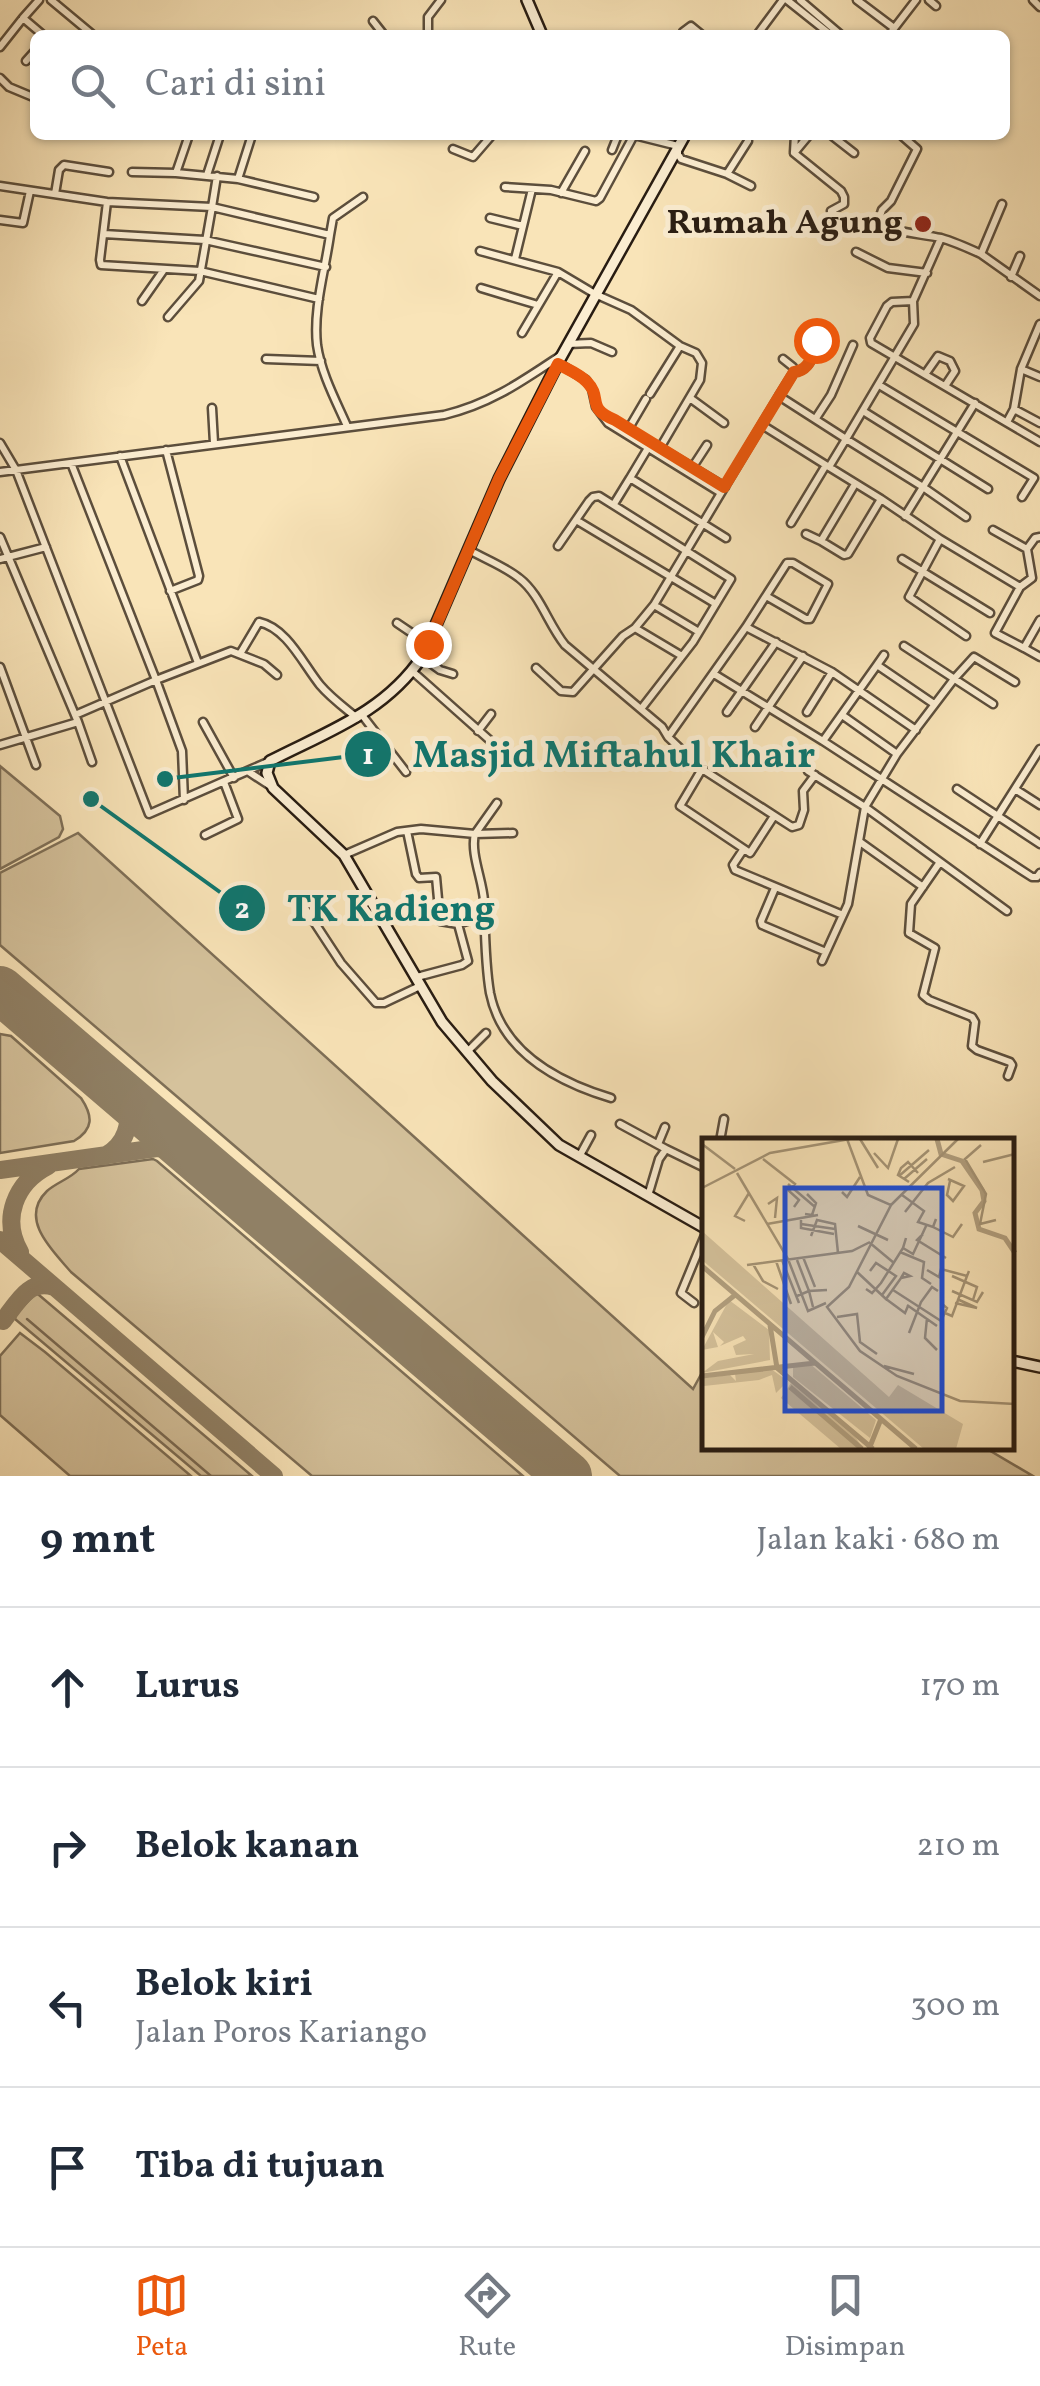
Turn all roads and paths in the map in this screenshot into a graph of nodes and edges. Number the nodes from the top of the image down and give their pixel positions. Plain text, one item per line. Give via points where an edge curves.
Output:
1 (39, 0) edge
2 (51, 0) edge
3 (441, 0) edge
4 (528, 0) edge
5 (785, 0) edge
6 (800, 0) edge
7 (857, 0) edge
8 (916, 0) edge
9 (1033, 0) edge
10 (1040, 7) edge
11 (23, 18) junction
12 (373, 21) dead end
13 (36, 30) edge
14 (87, 30) edge
15 (380, 30) edge
16 (430, 30) edge
17 (540, 30) edge
18 (762, 30) edge
19 (824, 30) edge
20 (835, 30) edge
21 (889, 30) edge
22 (893, 30) edge
23 (0, 48) edge
24 (30, 57) edge
25 (26, 62) dead end
26 (0, 78) edge
27 (30, 96) edge
28 (187, 140) edge
29 (218, 140) edge
30 (250, 140) edge
31 (488, 140) edge
32 (616, 140) edge
33 (631, 140) edge
34 (654, 140) edge
35 (682, 140) edge
36 (795, 140) edge
37 (805, 140) edge
38 (837, 140) edge
39 (907, 140) edge
40 (748, 141) dead end
41 (678, 146) junction
42 (453, 149) dead end
43 (612, 150) dead end
44 (585, 151) dead end
45 (854, 153) dead end
46 (794, 154) junction
47 (109, 172) dead end
48 (132, 172) dead end
49 (176, 174) junction
50 (728, 174) junction
51 (207, 175) junction
52 (217, 176) junction
53 (238, 179) junction
54 (0, 186) edge
55 (751, 186) dead end
56 (505, 187) dead end
57 (532, 190) junction
58 (30, 191) junction
59 (561, 192) junction
60 (55, 194) junction
61 (314, 197) dead end
62 (363, 197) dead end
63 (107, 202) junction
64 (1002, 204) dead end
65 (212, 207) junction
66 (831, 211) dead end
67 (490, 218) dead end
68 (0, 220) edge
69 (523, 226) junction
70 (104, 234) junction
71 (330, 235) junction
72 (942, 238) junction
73 (205, 240) junction
74 (480, 251) dead end
75 (856, 252) dead end
76 (981, 254) junction
77 (1020, 256) dead end
78 (515, 259) junction
79 (326, 267) junction
80 (163, 270) junction
81 (200, 271) junction
82 (558, 272) junction
83 (926, 274) junction
84 (1011, 276) junction
85 (481, 288) dead end
86 (596, 294) junction
87 (1040, 296) edge
88 (142, 300) dead end
89 (320, 300) junction
90 (914, 301) junction
91 (538, 305) junction
92 (168, 317) dead end
93 (1040, 324) edge
94 (804, 332) dead end
95 (522, 333) dead end
96 (853, 345) dead end
97 (680, 346) junction
98 (566, 349) junction
99 (612, 352) dead end
100 (896, 356) junction
101 (266, 358) dead end
102 (782, 359) dead end
103 (321, 361) junction
104 (558, 364) junction
105 (1021, 369) junction
106 (794, 372) junction
107 (925, 374) junction
108 (1040, 376) edge
109 (878, 385) junction
110 (945, 386) junction
111 (779, 396) junction
112 (690, 398) junction
113 (975, 403) junction
114 (212, 408) dead end
115 (1014, 409) junction
116 (863, 410) junction
117 (603, 416) junction
118 (816, 418) junction
119 (1007, 422) junction
120 (724, 423) dead end
121 (1040, 423) edge
122 (762, 424) junction
123 (347, 426) junction
124 (628, 428) junction
125 (957, 432) junction
126 (846, 438) junction
127 (1040, 442) edge
128 (214, 443) junction
129 (0, 444) edge
130 (708, 444) dead end
131 (648, 448) junction
132 (660, 448) junction
133 (166, 450) junction
134 (120, 456) junction
135 (941, 458) junction
136 (71, 462) junction
137 (827, 466) junction
138 (692, 468) junction
139 (16, 470) junction
140 (0, 472) edge
141 (630, 478) junction
142 (855, 484) junction
143 (923, 487) junction
144 (988, 489) dead end
145 (723, 490) junction
146 (1022, 497) dead end
147 (881, 499) junction
148 (614, 504) junction
149 (906, 516) junction
150 (966, 517) dead end
151 (576, 520) junction
152 (791, 522) dead end
153 (703, 523) junction
154 (993, 530) dead end
155 (806, 534) dead end
156 (0, 537) edge
157 (1040, 537) edge
158 (726, 538) dead end
159 (940, 539) junction
160 (821, 540) junction
161 (558, 546) dead end
162 (46, 547) junction
163 (1027, 549) junction
164 (468, 550) junction
165 (687, 550) junction
166 (4, 558) edge
167 (902, 559) dead end
168 (923, 570) junction
169 (1040, 573) edge
170 (670, 576) junction
171 (1032, 578) junction
172 (1020, 587) junction
173 (170, 591) junction
174 (766, 596) junction
175 (716, 604) junction
176 (654, 605) junction
177 (990, 612) dead end
178 (1040, 620) edge
179 (397, 623) dead end
180 (746, 626) junction
181 (635, 628) junction
182 (699, 632) junction
183 (966, 636) dead end
184 (776, 642) junction
185 (428, 644) junction
186 (904, 646) dead end
187 (1024, 648) junction
188 (240, 654) junction
189 (884, 654) dead end
190 (682, 656) junction
191 (803, 656) junction
192 (422, 657) junction
193 (1040, 657) edge
194 (198, 663) junction
195 (877, 665) junction
196 (0, 667) edge
197 (536, 668) dead end
198 (412, 671) junction
199 (594, 671) junction
200 (832, 672) junction
201 (453, 674) dead end
202 (714, 674) junction
203 (277, 675) dead end
204 (156, 680) junction
205 (954, 680) junction
206 (1015, 682) dead end
207 (860, 690) junction
208 (742, 692) junction
209 (106, 700) junction
210 (934, 704) junction
211 (993, 704) dead end
212 (767, 708) junction
213 (641, 710) junction
214 (728, 712) dead end
215 (807, 712) dead end
216 (491, 714) dead end
217 (842, 715) junction
218 (359, 717) junction
219 (76, 718) junction
220 (203, 722) dead end
221 (755, 726) dead end
222 (916, 730) junction
223 (478, 731) junction
224 (668, 737) junction
225 (25, 738) junction
226 (824, 741) junction
227 (494, 744) dead end
228 (0, 745) edge
229 (1040, 748) edge
230 (897, 754) junction
231 (270, 761) junction
232 (92, 762) dead end
233 (36, 764) dead end
234 (1036, 765) edge
235 (702, 768) junction
236 (248, 771) junction
237 (406, 772) dead end
238 (234, 778) junction
239 (881, 780) junction
240 (224, 782) junction
241 (273, 788) junction
242 (958, 789) dead end
243 (1015, 789) junction
244 (184, 800) junction
245 (497, 802) dead end
246 (1040, 805) edge
247 (865, 807) junction
248 (774, 816) junction
249 (998, 816) junction
250 (407, 831) junction
251 (475, 834) junction
252 (513, 834) dead end
253 (204, 835) dead end
254 (860, 842) junction
255 (980, 844) junction
256 (1040, 844) edge
257 (743, 850) junction
258 (344, 855) junction
259 (940, 862) junction
260 (1040, 873) edge
261 (923, 887) junction
262 (775, 888) junction
263 (304, 906) dead end
264 (1008, 911) dead end
265 (484, 915) junction
266 (842, 915) junction
267 (458, 924) junction
268 (826, 952) junction
269 (822, 961) dead end
270 (418, 982) junction
271 (486, 1033) dead end
272 (467, 1052) junction
273 (1008, 1076) dead end
274 (611, 1098) dead end
275 (724, 1119) dead end
276 (620, 1124) dead end
277 (665, 1127) dead end
278 (592, 1135) dead end
279 (721, 1138) edge
280 (662, 1147) junction
281 (579, 1157) junction
282 (702, 1167) edge
283 (648, 1196) junction
284 (702, 1230) edge
285 (702, 1239) edge
286 (694, 1303) dead end
287 (1015, 1362) edge
288 (1040, 1367) edge

1 - 11 street
2 - 14 street
3 - 16 street via 430,12
4 - 17 main road
5 - 18 street
5 - 19 street
6 - 20 street
7 - 21 street
8 - 22 street
9 - 10 street
11 - 13 street
11 - 23 street
12 - 15 street
24 - 25 street
26 - 27 street
28 - 49 street
29 - 51 street
30 - 53 street
31 - 42 street via 473,157
32 - 43 street
33 - 59 street via 596,201
34 - 41 street
35 - 41 main road
36 - 46 street
37 - 46 street
38 - 45 street
39 - 72 street via 917,149 880,225
40 - 50 street
41 - 50 street via 681,159
41 - 86 main road
44 - 59 street
46 - 66 street via 841,191 844,204
47 - 60 street via 64,165
48 - 49 street
49 - 51 street
50 - 55 street
51 - 52 street
52 - 53 street
52 - 65 street
53 - 61 street
54 - 58 street
56 - 57 street
57 - 59 street
57 - 69 street
58 - 60 street
58 - 68 street via 23,224
60 - 63 street
62 - 71 street via 333,218
63 - 65 street
63 - 70 street
64 - 76 street
65 - 71 street
65 - 73 street
67 - 69 street
69 - 78 street
70 - 73 street
70 - 80 street via 102,265
71 - 79 street
72 - 76 street
72 - 83 street
73 - 79 street
73 - 81 street
74 - 78 street
75 - 83 street via 888,268
76 - 84 street
77 - 84 street
78 - 82 street
79 - 89 street
80 - 81 street
80 - 88 street
81 - 89 street
81 - 92 street
82 - 86 street
82 - 91 street
83 - 90 street
84 - 87 street
85 - 91 street
86 - 97 street
86 - 98 main road
89 - 103 street
90 - 100 street via 914,324
90 - 100 street via 892,302 870,338
91 - 95 street
93 - 105 street
94 - 106 street via 818,346 804,369
96 - 118 street
97 - 112 street via 702,364
97 - 124 street
98 - 99 street via 591,343
98 - 104 main road
98 - 123 street via 510,390 464,410
100 - 107 street
100 - 109 street
101 - 103 street
102 - 106 street
103 - 123 street
104 - 117 street via 586,380
104 - 164 main road
105 - 108 street
105 - 115 street
106 - 111 street
107 - 110 street
107 - 110 street via 938,356 950,361 954,372
109 - 116 street
109 - 125 street
110 - 113 street
111 - 118 street
111 - 122 street
112 - 120 street
112 - 132 street
113 - 119 street
113 - 125 street
114 - 128 street
115 - 119 street
115 - 121 street
116 - 126 street
116 - 135 street
117 - 124 street
117 - 131 street
118 - 126 street
119 - 127 street
122 - 137 street
122 - 145 street
123 - 128 street
124 - 132 street
125 - 135 street
125 - 146 street via 1034,478
126 - 137 street
126 - 143 street
128 - 133 street
129 - 139 street
130 - 138 street
131 - 141 street
131 - 145 street
132 - 138 street
133 - 134 street
133 - 173 street via 199,576
134 - 136 street
134 - 173 street
135 - 143 street
135 - 144 street
136 - 139 street
136 - 204 street
137 - 142 street
137 - 152 street
138 - 145 street
139 - 140 street
139 - 162 street
141 - 148 street
141 - 153 street
142 - 147 street
142 - 160 street
143 - 149 street
143 - 150 street
145 - 153 street
147 - 149 street
147 - 160 street via 848,554
148 - 151 street via 593,497
148 - 165 street
149 - 159 street
151 - 161 street
151 - 170 street
153 - 158 street
153 - 165 street
154 - 163 street
155 - 160 street
156 - 166 street
157 - 163 street
159 - 168 street
159 - 172 street
162 - 166 street
162 - 209 street
163 - 171 street
164 - 185 main road
164 - 199 street via 520,578 564,644
165 - 170 street
165 - 175 street via 732,579
166 - 219 street
167 - 168 street
168 - 177 street
168 - 183 street via 910,598
169 - 171 street
170 - 175 street
170 - 176 street
171 - 172 street
172 - 187 street via 995,633
173 - 194 street
174 - 174 street via 788,562 828,584 810,619
174 - 180 street
175 - 182 street
176 - 181 street
176 - 182 street
178 - 187 street
179 - 185 street
180 - 184 street
180 - 202 street
181 - 190 street
181 - 199 street
182 - 190 street
184 - 191 street
184 - 208 street
185 - 192 main road
186 - 205 street
187 - 193 street
188 - 194 street
188 - 203 street
188 - 218 street via 264,622 286,638 323,689
189 - 195 street
190 - 213 street
191 - 200 street
191 - 212 street
192 - 198 main road
192 - 201 street
194 - 204 street
195 - 207 street
195 - 210 street
196 - 225 street
197 - 199 street via 570,694
198 - 218 main road
198 - 223 street
199 - 213 street
200 - 207 street
200 - 215 street
202 - 208 street
202 - 224 street
204 - 209 street
204 - 244 street via 182,751
205 - 206 street via 974,657
205 - 210 street
205 - 211 street
207 - 217 street
207 - 222 street
208 - 212 street
208 - 214 street
209 - 219 street
209 - 244 street via 149,814
210 - 222 street
212 - 221 street
212 - 226 street
213 - 224 street
216 - 223 street
217 - 226 street
217 - 230 street
218 - 231 main road
218 - 237 street
219 - 225 street
219 - 232 street
220 - 238 street
222 - 230 street
223 - 227 street
224 - 235 street
225 - 228 street
225 - 233 street
226 - 239 street
229 - 234 street
230 - 239 street
231 - 236 street
231 - 241 main road
234 - 243 street
235 - 248 street
235 - 257 street via 680,806
236 - 238 street
236 - 241 street
238 - 240 street
239 - 247 street
239 - 255 street
240 - 244 street
240 - 253 street via 238,819
241 - 258 main road
242 - 249 street
243 - 246 street
243 - 249 street
245 - 251 street
247 - 248 street via 811,774 799,825
247 - 254 street
247 - 259 street
248 - 257 street via 751,852
249 - 255 street
249 - 256 street
250 - 251 street
250 - 258 street
250 - 267 street via 416,874 436,877 440,922
251 - 252 street
251 - 265 street
254 - 261 street
254 - 266 street
255 - 260 street via 1032,877
257 - 262 street via 734,868
258 - 270 main road
259 - 261 street
259 - 264 street
261 - 273 street via 911,904 908,930 935,948 924,996 972,1016 972,1046 1010,1062
262 - 266 street
262 - 268 street via 762,925
263 - 270 street via 376,1004
265 - 267 street
265 - 274 street via 491,995 506,1034 540,1067
266 - 268 street
267 - 270 street via 468,961
268 - 269 street
270 - 272 main road
271 - 272 street
272 - 281 main road
275 - 279 street
276 - 280 street
277 - 280 street
278 - 281 street
280 - 282 street
280 - 283 street
281 - 283 main road
283 - 284 main road
285 - 286 street via 680,1293
287 - 288 main road

